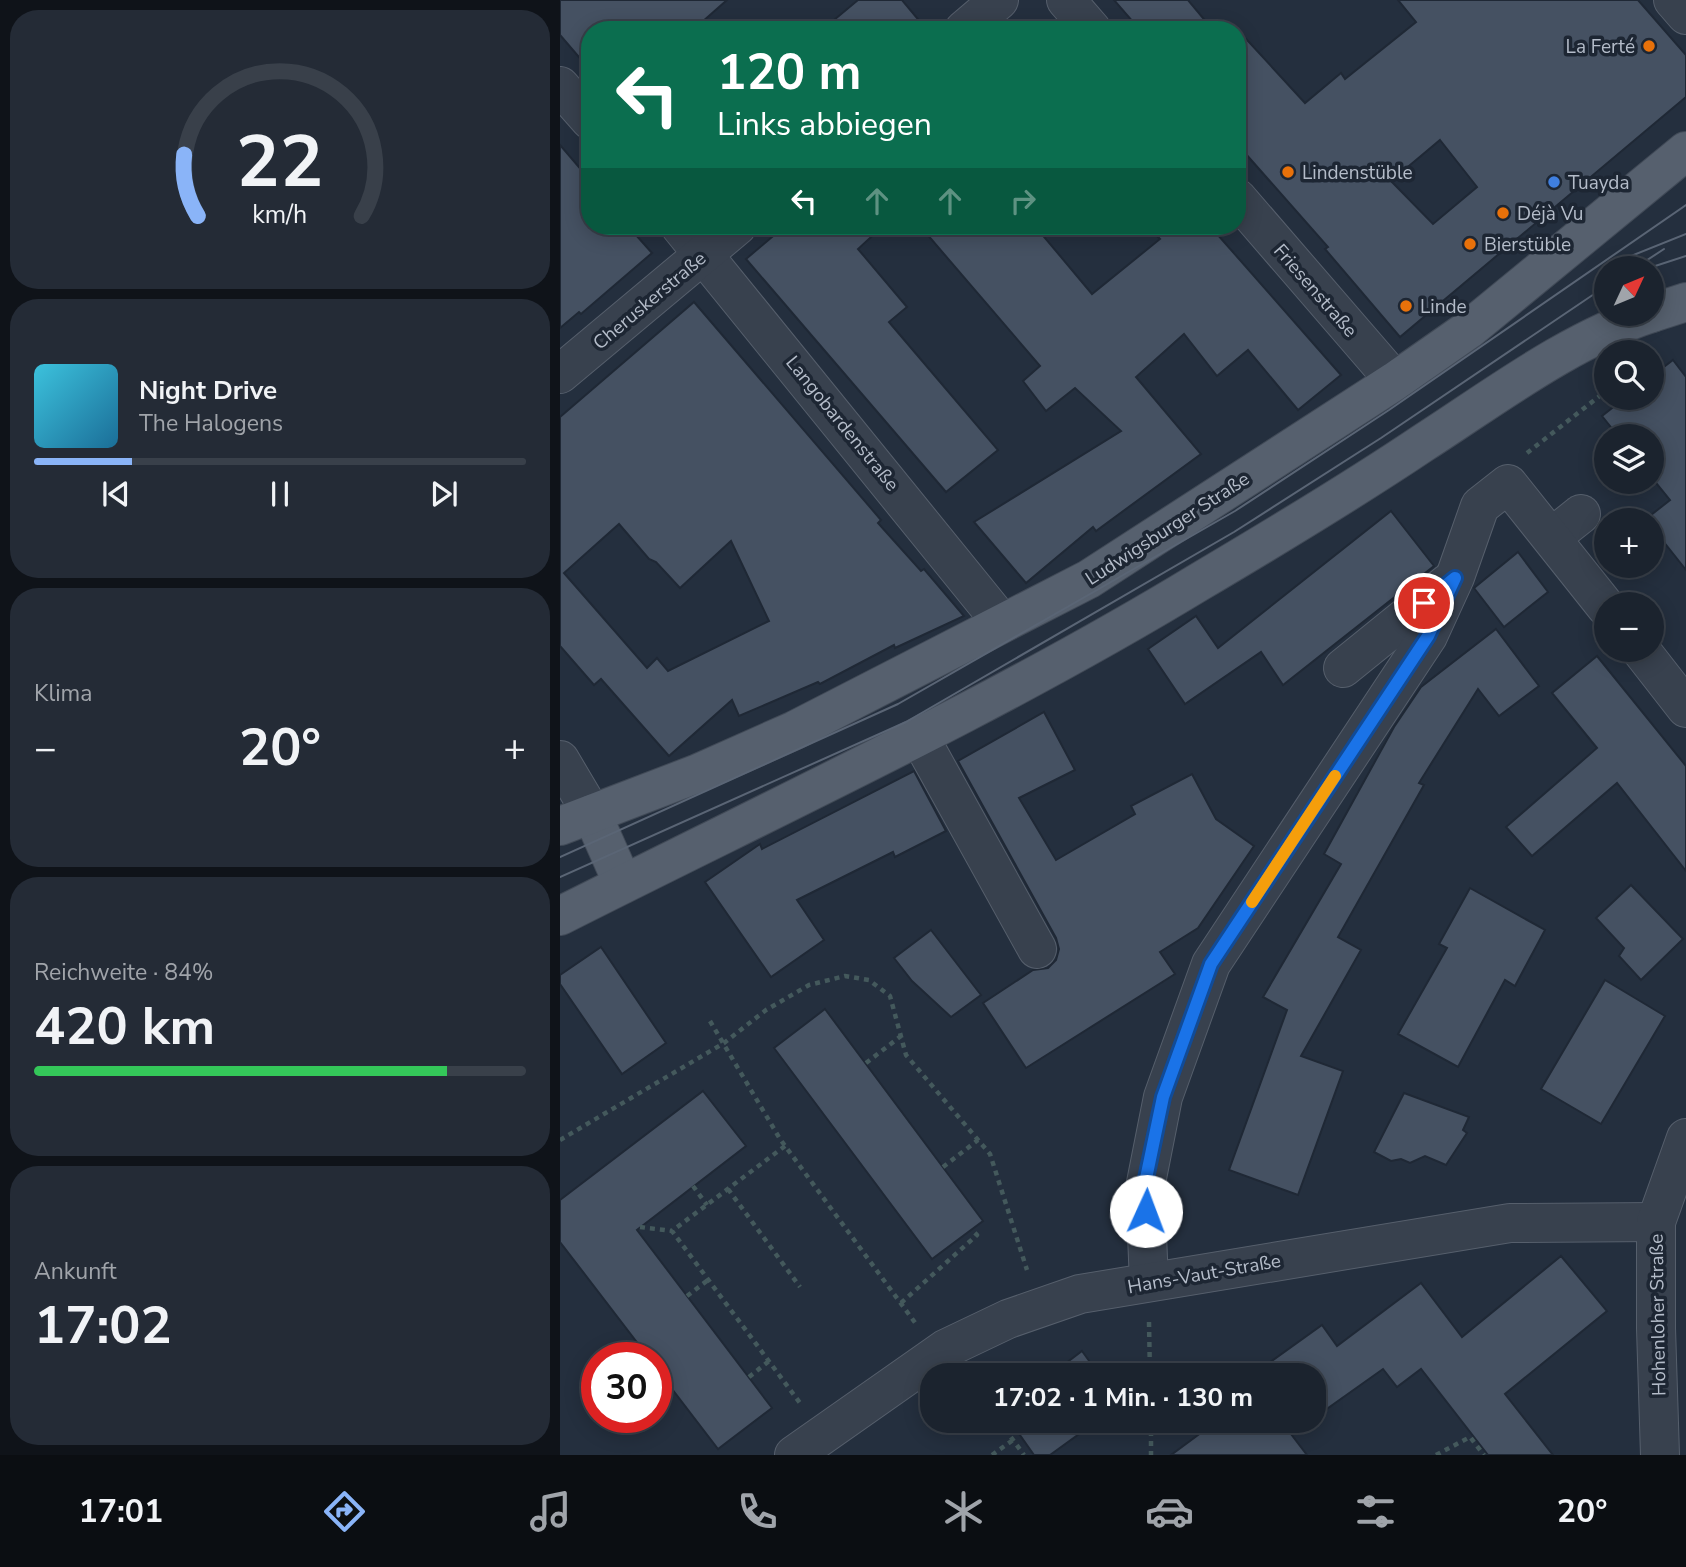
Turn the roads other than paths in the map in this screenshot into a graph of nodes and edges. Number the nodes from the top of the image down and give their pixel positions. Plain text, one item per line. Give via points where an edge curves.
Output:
1 (999, 0) edge
2 (1066, 0) edge
3 (1673, 0) edge
4 (1686, 15) edge
5 (974, 21) edge
6 (1084, 21) edge
7 (560, 86) edge
8 (581, 110) edge
9 (1686, 151) edge
10 (1246, 208) edge
11 (692, 240) edge
12 (1686, 302) edge
13 (1664, 309) edge
14 (1621, 326) edge
15 (560, 374) edge
16 (1395, 381) junction
17 (1581, 514) dead end
18 (1552, 537) junction
19 (1455, 578) junction
20 (1594, 592) edge
21 (1002, 623) junction
22 (1650, 662) edge
23 (1343, 668) dead end
24 (1686, 708) edge
25 (920, 738) junction
26 (560, 760) edge
27 (576, 820) edge
28 (623, 884) junction
29 (560, 916) edge
30 (1037, 950) dead end
31 (1686, 1138) edge
32 (1656, 1222) junction
33 (1149, 1282) junction
34 (1658, 1454) edge
35 (794, 1455) edge

1 - 5 street
2 - 6 street
3 - 4 street
7 - 8 street
9 - 16 main road, Ludwigsburger Straße via 1468,330
10 - 16 street, Friesenstraße
11 - 15 street, Cheruskerstraße
11 - 21 street, Langobardenstraße
12 - 13 main road
14 - 25 main road via 1541,366 1197,584
16 - 21 main road, Ludwigsburger Straße via 1089,579
17 - 18 street
18 - 19 street via 1507,484 1480,506
18 - 20 street
19 - 23 street
19 - 33 street via 1428,636 1211,964 1163,1097 1144,1188
21 - 27 main road, Ludwigsburger Straße via 795,730
22 - 24 street
25 - 28 main road
25 - 30 street
26 - 27 street
27 - 28 main road
28 - 29 main road
31 - 32 street, Hohenloher Straße
32 - 33 street, Hans-Vaut-Straße via 1510,1223
32 - 34 street, Hohenloher Straße
33 - 35 street, Hans-Vaut-Straße via 1080,1294 1008,1319 945,1349

